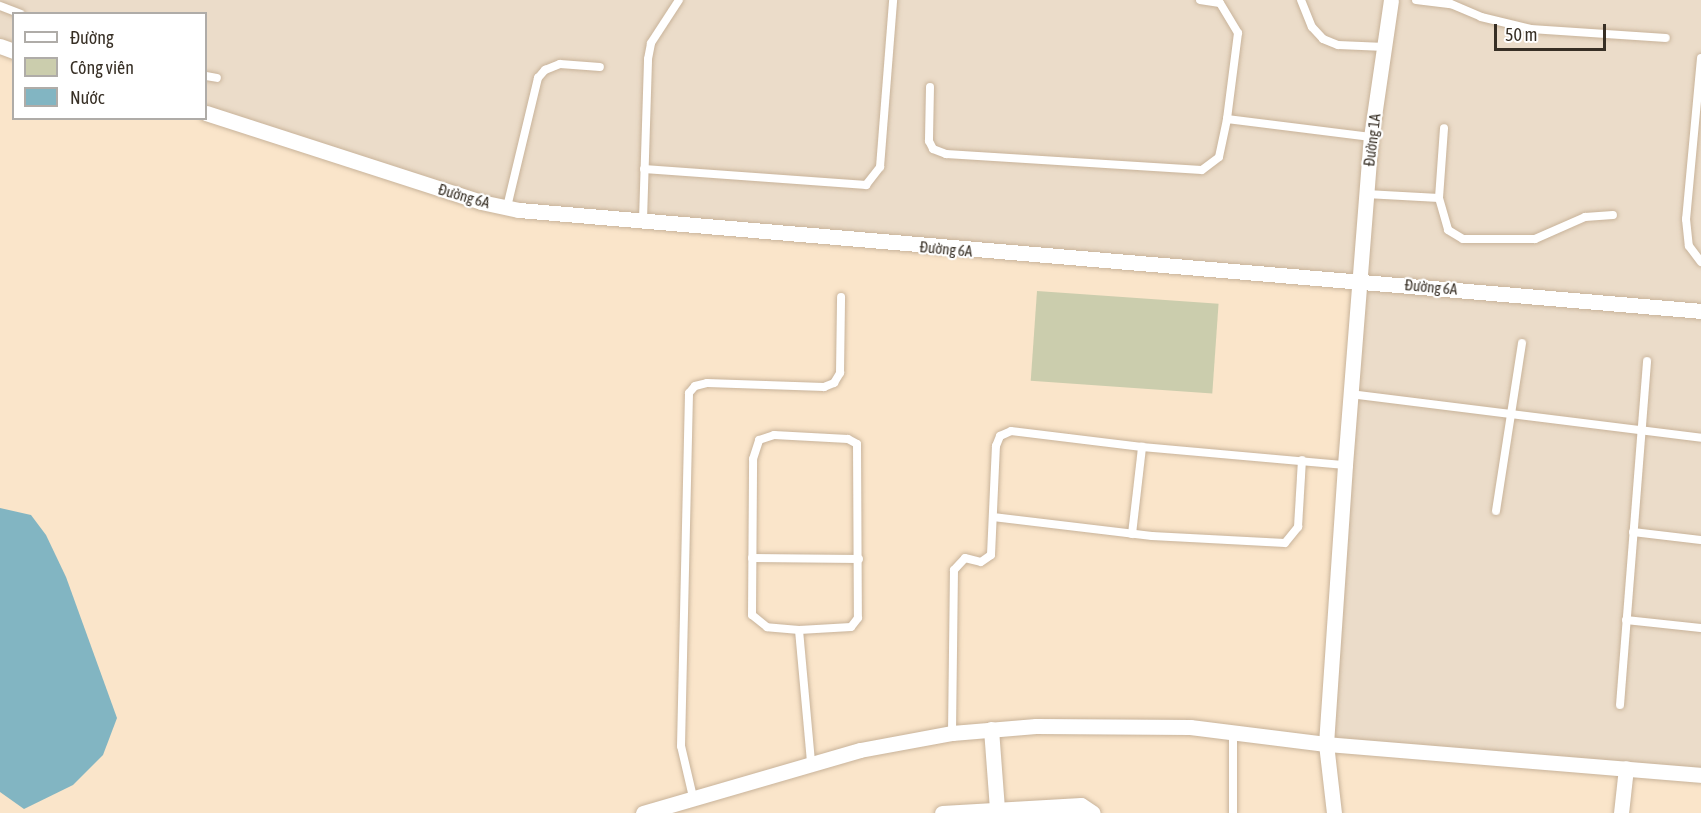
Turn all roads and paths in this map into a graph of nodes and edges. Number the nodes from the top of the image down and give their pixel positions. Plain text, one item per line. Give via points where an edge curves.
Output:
1 (679, 0) edge
2 (893, 0) edge
3 (1200, 0) edge
4 (1301, 0) edge
5 (1391, 0) edge
6 (1416, 0) edge
7 (1451, 2) edge
8 (0, 6) edge
9 (16, 12) edge
10 (1666, 38) dead end
11 (1385, 48) junction
12 (1701, 58) edge
13 (600, 68) dead end
14 (207, 76) edge
15 (217, 78) dead end
16 (930, 87) dead end
17 (207, 113) edge
18 (1227, 119) junction
19 (1444, 128) dead end
20 (1371, 137) junction
21 (644, 169) junction
22 (1366, 194) junction
23 (1439, 198) junction
24 (507, 207) junction
25 (1613, 215) dead end
26 (643, 220) junction
27 (1701, 262) edge
28 (1358, 280) junction
29 (841, 297) dead end
30 (1701, 311) edge
31 (1522, 343) dead end
32 (1647, 361) dead end
33 (1350, 394) junction
34 (1510, 414) junction
35 (1641, 429) junction
36 (1701, 438) edge
37 (1142, 447) junction
38 (1302, 460) junction
39 (1345, 465) junction
40 (1496, 511) dead end
41 (993, 517) junction
42 (1633, 532) junction
43 (1132, 534) junction
44 (1701, 540) edge
45 (752, 558) junction
46 (859, 559) junction
47 (1626, 620) junction
48 (1701, 628) edge
49 (800, 630) junction
50 (1620, 705) dead end
51 (991, 729) junction
52 (1233, 732) junction
53 (952, 734) junction
54 (1326, 744) junction
55 (811, 762) junction
56 (1626, 768) junction
57 (1701, 775) edge
58 (684, 804) edge
59 (997, 809) junction
60 (643, 813) edge
61 (942, 813) edge
62 (1093, 813) edge
63 (1233, 813) edge
64 (1334, 813) edge
65 (1621, 813) edge

1 - 21 lane via 651,43
2 - 21 lane via 880,167 866,185
3 - 18 lane via 1220,3 1238,33
4 - 11 lane via 1312,27 1323,39 1338,45
5 - 11 street, Đường 1A
6 - 7 lane
7 - 10 lane via 1489,20 1531,29
8 - 9 lane
11 - 20 street, Đường 1A
12 - 27 lane via 1686,219 1689,246
13 - 24 lane via 560,64 545,69 538,78
14 - 15 lane
16 - 18 lane via 929,141 933,149 946,154 1202,170 1219,157
17 - 24 street, Đường 6A
18 - 20 lane
19 - 23 lane
20 - 22 street, Đường 1A
21 - 26 lane
22 - 23 lane
22 - 28 street, Đường 1A
23 - 25 lane via 1448,230 1463,239 1535,239 1586,217
24 - 26 street, Đường 6A
26 - 28 street, Đường 6A via 1010,255
28 - 30 street, Đường 6A
28 - 33 street, Đường 1A
29 - 58 lane via 840,373 834,383 824,387 707,382 689,393 681,746
31 - 34 lane
32 - 35 lane
33 - 34 lane
33 - 39 street, Đường 1A
34 - 35 lane
34 - 40 lane
35 - 36 lane
35 - 42 lane
37 - 38 lane
37 - 41 lane via 1011,431 1000,436 996,446
37 - 43 lane
38 - 39 lane
38 - 43 lane via 1298,527 1285,543
39 - 54 street, Đường 1A
41 - 43 lane
41 - 53 lane via 988,560 965,558 954,570
42 - 44 lane
42 - 47 lane
45 - 46 lane
45 - 46 lane via 755,446 759,440 774,435 848,439 857,444
45 - 49 lane via 752,615 767,627
46 - 49 lane via 856,624
47 - 48 lane
47 - 50 lane
49 - 55 lane
51 - 52 street via 1190,727
51 - 53 street
51 - 59 street
52 - 54 street
52 - 63 lane
53 - 55 street
54 - 56 street
54 - 64 street, Đường 1A
55 - 58 street
56 - 57 street
56 - 65 street
58 - 60 street
59 - 61 street
59 - 62 street via 1081,805

